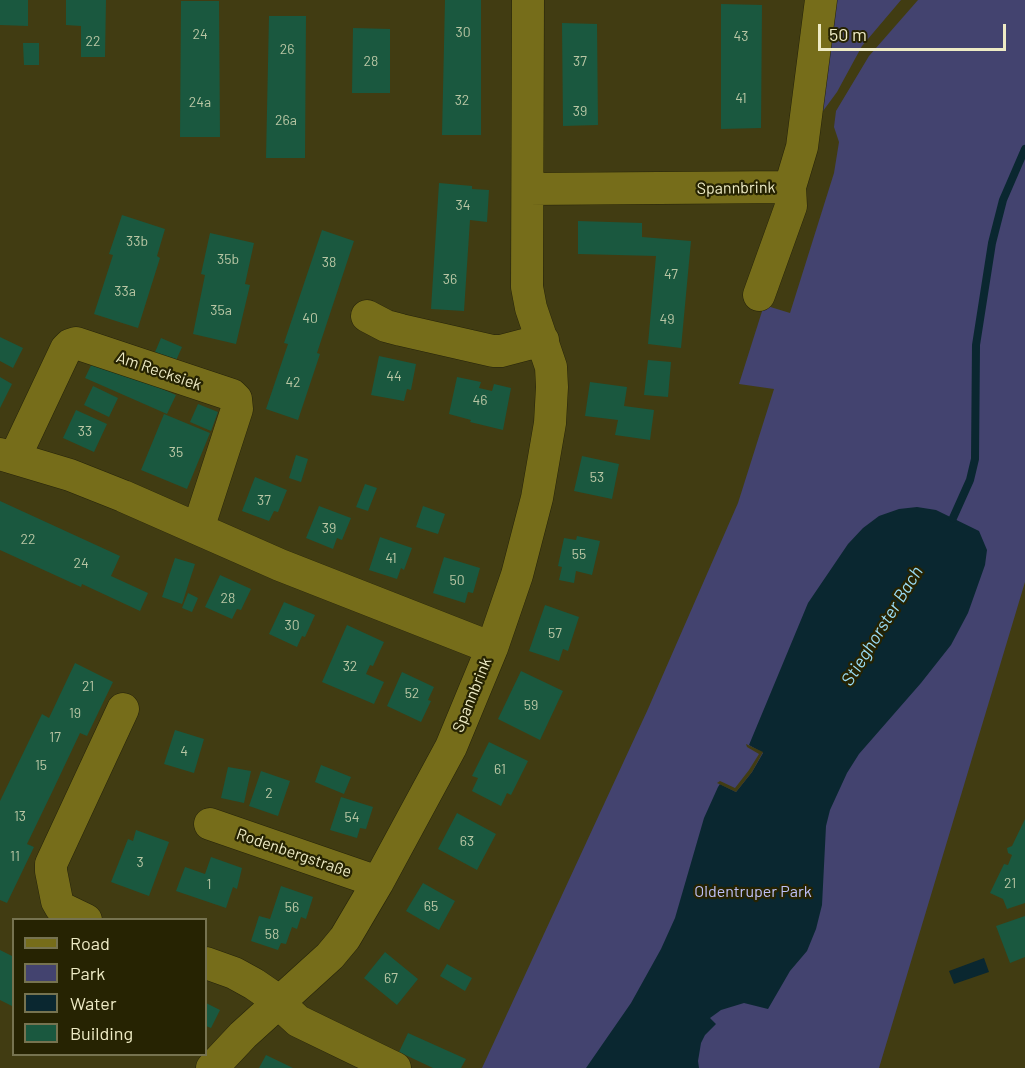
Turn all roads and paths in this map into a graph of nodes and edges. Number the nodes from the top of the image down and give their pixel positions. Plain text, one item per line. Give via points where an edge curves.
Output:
1 (528, 0) edge
2 (820, 0) edge
3 (790, 187) junction
4 (528, 189) junction
5 (759, 295) dead end
6 (367, 316) dead end
7 (543, 340) junction
8 (7, 456) edge
9 (198, 529) junction
10 (492, 648) junction
11 (123, 709) dead end
12 (210, 824) dead end
13 (378, 882) junction
14 (82, 918) edge
15 (207, 963) edge
16 (279, 1003) junction
17 (212, 1068) edge
18 (395, 1068) edge

1 - 4 street, Spannbrink
2 - 3 street, Spannbrink via 802,147
3 - 4 street, Spannbrink
3 - 5 street via 791,206
4 - 7 street, Spannbrink via 527,287
6 - 7 street via 400,330 493,351
7 - 10 street, Spannbrink via 552,387 550,423 518,575
8 - 9 street, Am Recksiek via 81,479
8 - 9 street, Am Recksiek via 66,350 76,343 232,395 237,409
9 - 10 street, Am Recksiek via 345,592
10 - 13 street, Spannbrink via 451,747
11 - 14 street via 51,864 57,901 61,908
12 - 13 street, Rodenbergstraße
13 - 16 street, Spannbrink via 345,938
15 - 16 street via 254,984
16 - 17 street, Spannbrink
16 - 18 street via 298,1022

